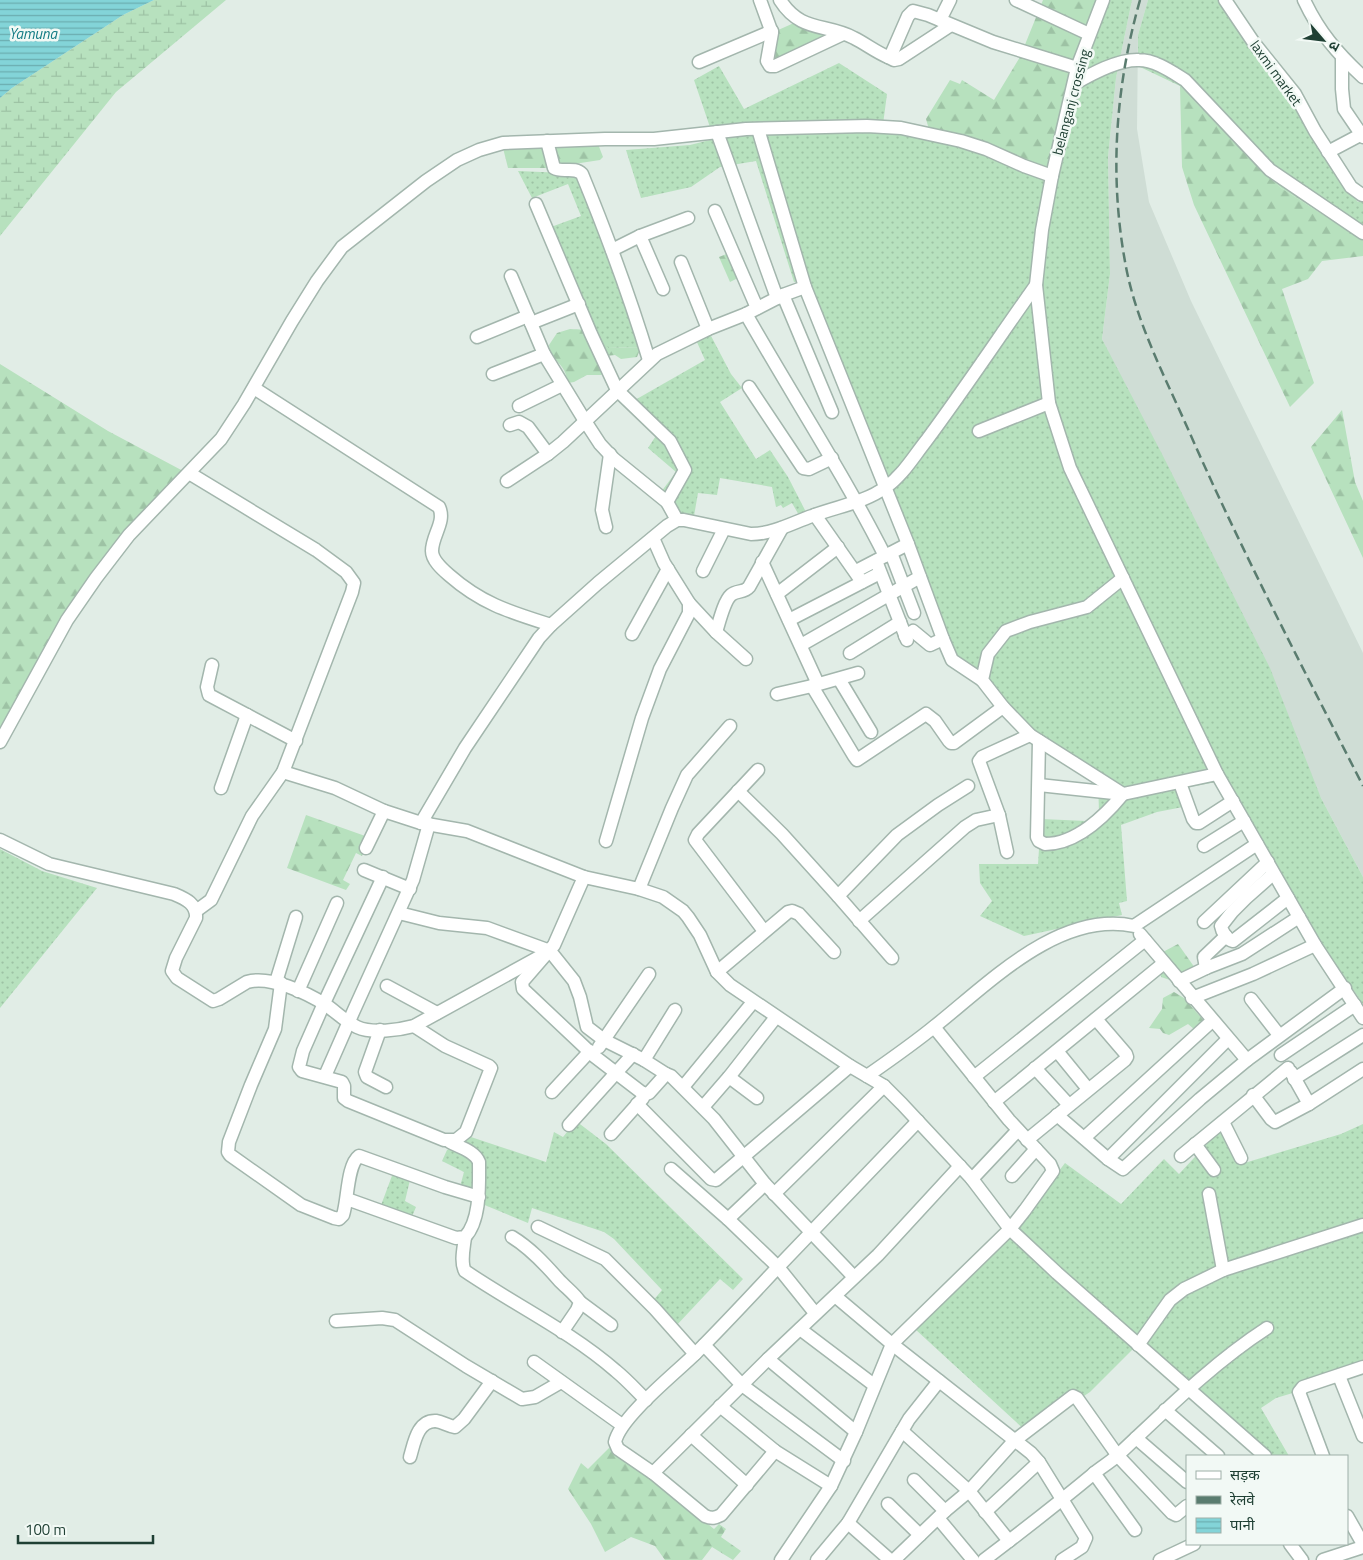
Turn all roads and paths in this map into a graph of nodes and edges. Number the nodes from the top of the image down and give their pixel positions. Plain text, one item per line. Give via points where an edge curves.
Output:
1 (760, 0) edge
2 (780, 0) edge
3 (950, 0) edge
4 (1016, 0) edge
5 (1225, 0) edge
6 (1304, 0) edge
7 (1098, 2) edge
8 (945, 22) junction
9 (772, 31) junction
10 (843, 34) junction
11 (1090, 34) junction
12 (888, 57) junction
13 (1342, 58) junction
14 (699, 62) dead end
15 (1077, 68) junction
16 (1363, 77) edge
17 (1074, 84) junction
18 (758, 129) junction
19 (717, 132) junction
20 (1362, 135) edge
21 (547, 141) junction
22 (1328, 152) junction
23 (1052, 176) junction
24 (1362, 195) dead end
25 (536, 204) dead end
26 (715, 211) dead end
27 (688, 218) dead end
28 (1363, 233) edge
29 (640, 236) junction
30 (612, 250) junction
31 (681, 262) dead end
32 (511, 276) dead end
33 (1036, 285) junction
34 (805, 287) junction
35 (663, 289) dead end
36 (780, 296) junction
37 (579, 304) junction
38 (751, 311) junction
39 (530, 319) junction
40 (708, 329) junction
41 (477, 337) dead end
42 (544, 354) junction
43 (649, 360) junction
44 (493, 374) dead end
45 (562, 385) junction
46 (749, 386) dead end
47 (254, 388) junction
48 (617, 390) junction
49 (1049, 403) junction
50 (519, 406) dead end
51 (832, 412) dead end
52 (585, 421) junction
53 (510, 426) dead end
54 (979, 431) dead end
55 (548, 454) junction
56 (610, 454) junction
57 (832, 458) junction
58 (189, 473) junction
59 (507, 481) dead end
60 (884, 488) junction
61 (667, 502) junction
62 (858, 503) junction
63 (815, 515) junction
64 (677, 520) junction
65 (606, 527) dead end
66 (782, 528) junction
67 (724, 529) junction
68 (652, 538) junction
69 (908, 544) junction
70 (838, 548) junction
71 (883, 561) junction
72 (762, 562) junction
73 (668, 569) junction
74 (703, 571) dead end
75 (859, 577) junction
76 (920, 577) junction
77 (1123, 578) junction
78 (904, 586) junction
79 (777, 594) junction
80 (889, 594) junction
81 (689, 603) junction
82 (914, 612) dead end
83 (789, 620) junction
84 (900, 622) junction
85 (551, 625) junction
86 (716, 632) junction
87 (632, 634) dead end
88 (943, 639) junction
89 (801, 645) junction
90 (850, 653) dead end
91 (746, 659) dead end
92 (212, 665) dead end
93 (858, 673) dead end
94 (839, 679) junction
95 (982, 680) junction
96 (815, 685) junction
97 (777, 694) dead end
98 (1003, 707) junction
99 (247, 715) junction
100 (730, 726) dead end
101 (871, 732) dead end
102 (1035, 738) junction
103 (296, 741) junction
104 (0, 742) edge
105 (758, 770) dead end
106 (283, 772) junction
107 (1218, 774) junction
108 (1180, 783) junction
109 (1039, 785) junction
110 (968, 786) dead end
111 (221, 788) dead end
112 (738, 791) junction
113 (1123, 794) junction
114 (1233, 801) junction
115 (384, 810) junction
116 (999, 814) junction
117 (1244, 820) junction
118 (425, 824) junction
119 (0, 840) edge
120 (606, 841) dead end
121 (1257, 844) junction
122 (1204, 846) dead end
123 (366, 848) dead end
124 (1007, 852) dead end
125 (1271, 868) junction
126 (364, 870) dead end
127 (584, 877) junction
128 (383, 878) junction
129 (410, 888) junction
130 (639, 889) junction
131 (838, 896) junction
132 (1288, 898) junction
133 (337, 903) dead end
134 (196, 911) junction
135 (399, 913) junction
136 (1299, 916) junction
137 (296, 917) dead end
138 (858, 921) junction
139 (1204, 922) dead end
140 (1134, 926) junction
141 (764, 931) junction
142 (1226, 936) junction
143 (1145, 940) junction
144 (1315, 946) junction
145 (550, 950) junction
146 (834, 952) dead end
147 (892, 958) dead end
148 (1164, 963) junction
149 (1206, 968) junction
150 (717, 972) junction
151 (649, 974) dead end
152 (1178, 981) junction
153 (278, 982) junction
154 (386, 986) dead end
155 (1345, 988) junction
156 (298, 991) junction
157 (1192, 998) junction
158 (1250, 999) dead end
159 (753, 1002) junction
160 (323, 1004) junction
161 (1355, 1005) junction
162 (675, 1010) dead end
163 (438, 1013) junction
164 (776, 1017) junction
165 (1363, 1018) edge
166 (1096, 1019) junction
167 (1212, 1021) junction
168 (349, 1022) junction
169 (414, 1026) junction
170 (934, 1027) junction
171 (380, 1030) junction
172 (1363, 1035) edge
173 (1276, 1038) junction
174 (1228, 1039) junction
175 (604, 1040) junction
176 (1057, 1051) junction
177 (592, 1053) junction
178 (1281, 1055) junction
179 (638, 1057) junction
180 (1247, 1060) junction
181 (850, 1066) junction
182 (1036, 1068) junction
183 (1363, 1069) edge
184 (615, 1072) junction
185 (666, 1074) junction
186 (1291, 1074) junction
187 (325, 1076) junction
188 (866, 1076) junction
189 (729, 1077) junction
190 (974, 1077) junction
191 (884, 1086) junction
192 (386, 1087) dead end
193 (683, 1087) junction
194 (1088, 1089) junction
195 (552, 1092) dead end
196 (1253, 1095) junction
197 (756, 1098) dead end
198 (642, 1099) junction
199 (994, 1102) junction
200 (1309, 1104) junction
201 (1069, 1105) junction
202 (703, 1107) junction
203 (1057, 1115) junction
204 (918, 1121) junction
205 (1223, 1122) junction
206 (569, 1125) dead end
207 (1018, 1130) junction
208 (611, 1134) dead end
209 (1084, 1138) junction
210 (450, 1142) junction
211 (1031, 1144) junction
212 (1195, 1144) junction
213 (1180, 1156) dead end
214 (743, 1157) junction
215 (1241, 1158) dead end
216 (1108, 1159) junction
217 (960, 1166) junction
218 (672, 1169) dead end
219 (1214, 1170) dead end
220 (1012, 1176) dead end
221 (972, 1179) junction
222 (765, 1184) junction
223 (774, 1194) junction
224 (1209, 1194) dead end
225 (479, 1197) junction
226 (347, 1199) junction
227 (728, 1219) junction
228 (1363, 1225) edge
229 (538, 1227) dead end
230 (1010, 1229) junction
231 (812, 1232) junction
232 (465, 1237) junction
233 (512, 1237) dead end
234 (778, 1267) junction
235 (1223, 1270) junction
236 (854, 1277) junction
237 (835, 1296) junction
238 (580, 1302) junction
239 (815, 1313) junction
240 (336, 1322) dead end
241 (611, 1325) dead end
242 (1267, 1328) dead end
243 (800, 1329) junction
244 (562, 1332) junction
245 (892, 1344) junction
246 (1138, 1345) junction
247 (699, 1349) junction
248 (768, 1359) junction
249 (534, 1362) dead end
250 (1363, 1367) edge
251 (1339, 1376) junction
252 (492, 1381) junction
253 (939, 1381) junction
254 (561, 1382) junction
255 (742, 1385) junction
256 (874, 1385) junction
257 (1188, 1390) junction
258 (646, 1400) junction
259 (720, 1406) junction
260 (1165, 1410) junction
261 (622, 1426) junction
262 (902, 1431) junction
263 (856, 1432) junction
264 (691, 1435) junction
265 (1363, 1436) edge
266 (1136, 1438) junction
267 (1014, 1441) junction
268 (775, 1451) junction
269 (1217, 1455) edge
270 (1263, 1455) edge
271 (1323, 1455) edge
272 (1118, 1456) junction
273 (410, 1457) dead end
274 (844, 1461) junction
275 (1039, 1462) junction
276 (653, 1473) junction
277 (1094, 1473) junction
278 (914, 1480) dead end
279 (1186, 1481) edge
280 (747, 1485) junction
281 (831, 1486) junction
282 (968, 1491) junction
283 (1061, 1501) junction
284 (888, 1504) dead end
285 (1186, 1507) edge
286 (985, 1512) junction
287 (942, 1514) junction
288 (1348, 1518) edge
289 (848, 1523) junction
290 (1135, 1530) dead end
291 (920, 1535) junction
292 (1009, 1541) junction
293 (1192, 1545) edge
294 (1291, 1545) edge
295 (1363, 1546) edge
296 (781, 1560) edge
297 (817, 1560) edge
298 (892, 1560) edge
299 (973, 1560) edge
300 (984, 1560) edge
301 (1062, 1560) edge
302 (1160, 1560) edge
303 (1302, 1560) edge
304 (1323, 1560) edge

1 - 9 street
2 - 10 street via 803,22
3 - 8 street
4 - 11 street
5 - 22 street, laxmi market via 1254,44 1295,94
6 - 13 street via 1326,40
7 - 11 street, belanganj crossing
8 - 12 street via 899,59
8 - 12 street via 911,12
8 - 15 street via 993,42
9 - 10 street via 767,61 770,66
9 - 14 street
10 - 12 street
11 - 15 street, belanganj crossing
13 - 16 street
13 - 20 street via 1344,109
15 - 17 street, belanganj crossing
17 - 23 street, belanganj crossing
17 - 28 street via 1094,72 1124,62 1150,62 1169,71 1185,80 1270,170
18 - 19 street
18 - 23 street via 901,128 976,145
18 - 34 street
19 - 21 street via 654,139
19 - 36 street
20 - 22 street
21 - 30 street via 554,168 576,170 582,174
21 - 47 street via 503,143 457,160 342,248 317,281
22 - 24 street, laxmi market via 1351,187
23 - 33 street, belanganj crossing
25 - 37 street
26 - 38 street
27 - 29 street
29 - 30 street
29 - 35 street
30 - 43 street
31 - 40 street
32 - 39 street
33 - 49 street, belanganj crossing
33 - 60 street via 941,421 901,473
34 - 36 street
34 - 60 street
36 - 38 street
36 - 51 street
37 - 39 street
37 - 48 street
38 - 40 street
38 - 57 street via 786,384
39 - 41 street
39 - 42 street
40 - 43 street
42 - 44 street
42 - 45 street
43 - 48 street
45 - 50 street
45 - 52 street
46 - 57 street via 803,468 809,469
47 - 58 street via 221,439
47 - 85 street via 439,506 441,519 433,556 463,588 491,605
48 - 52 street
48 - 61 street via 670,441 685,470
49 - 54 street
49 - 77 street, belanganj crossing via 1070,468
52 - 55 street
52 - 56 street
53 - 55 street via 519,422 527,425
55 - 59 street
56 - 61 street
56 - 65 street via 602,510
57 - 62 street
58 - 103 street via 316,550 346,572 354,583
58 - 104 street via 129,535 96,578 68,620
60 - 62 street
60 - 69 street
61 - 64 street
62 - 63 street
62 - 71 street
63 - 66 street
63 - 70 street
64 - 67 street
64 - 68 street
66 - 67 street via 762,534
66 - 72 street
67 - 74 street
68 - 73 street
68 - 85 street
69 - 71 street
69 - 76 street
70 - 75 street
70 - 79 street
71 - 75 street
71 - 78 street
71 - 80 street
72 - 79 street
72 - 86 street via 747,590 729,597
73 - 81 street
73 - 87 street
75 - 83 street
76 - 78 street
76 - 88 street
77 - 95 street via 1087,607 1006,631 988,654
77 - 107 street, belanganj crossing
78 - 80 street
78 - 82 street
79 - 83 street
80 - 84 street
80 - 89 street
81 - 86 street
81 - 120 street via 689,613 660,669 642,718
83 - 89 street
84 - 88 street via 906,638 913,631 930,645
84 - 90 street
85 - 118 street via 471,738
86 - 91 street
88 - 95 street via 952,660
89 - 96 street
92 - 99 street via 207,687 209,695
93 - 94 street
94 - 96 street
94 - 101 street
95 - 98 street
96 - 97 street
96 - 98 street via 857,760 926,714 954,743
98 - 102 street
99 - 103 street
99 - 111 street
100 - 130 street via 687,775
102 - 109 street
102 - 113 street
102 - 116 street via 982,757 979,761
103 - 106 street
105 - 112 street
106 - 115 street via 335,788
106 - 134 street via 252,816 211,900
107 - 108 street
107 - 114 street, belanganj crossing
108 - 113 street
108 - 114 street via 1196,823
109 - 113 street
109 - 113 street via 1037,837 1044,844 1061,842 1095,824
110 - 131 street via 897,835
112 - 131 street
112 - 141 street via 695,840
114 - 117 street, belanganj crossing
115 - 118 street
115 - 123 street
116 - 124 street
116 - 138 street via 976,820 965,827
117 - 121 street, belanganj crossing
117 - 122 street
118 - 127 street via 467,831
118 - 129 street
119 - 134 street via 50,864 174,894 188,900
121 - 125 street, belanganj crossing
121 - 140 street
125 - 132 street, belanganj crossing
125 - 139 street
125 - 142 street via 1222,924
126 - 128 street
127 - 130 street
127 - 145 street
128 - 129 street
128 - 160 street
129 - 135 street
130 - 150 street via 663,897 683,911 700,935
131 - 138 street
132 - 136 street, belanganj crossing
132 - 142 street via 1236,939 1231,941
133 - 156 street
134 - 153 street via 196,918 173,966 172,972 177,978 213,1000 252,980
135 - 145 street via 439,923 488,928
135 - 168 street
136 - 144 street, belanganj crossing
136 - 149 street via 1242,954
137 - 153 street
138 - 147 street
140 - 143 street
140 - 170 street via 1117,922 1052,939 998,975
141 - 146 street via 788,912 796,911
141 - 150 street
142 - 149 street via 1204,957
143 - 148 street
143 - 190 street
144 - 155 street, belanganj crossing
144 - 157 street
145 - 163 street
145 - 175 street via 574,981 587,1027
145 - 177 street via 521,986
148 - 152 street
148 - 166 street
149 - 152 street
150 - 159 street
151 - 175 street
152 - 157 street
153 - 156 street
153 - 226 street via 275,1030 229,1142 228,1152 309,1209 339,1218 344,1215
154 - 163 street
155 - 161 street, belanganj crossing
155 - 173 street
156 - 160 street
157 - 167 street
158 - 173 street
159 - 164 street
159 - 193 street
160 - 168 street
160 - 187 street via 299,1068
161 - 165 street, belanganj crossing
161 - 178 street
162 - 179 street
163 - 169 street
164 - 181 street
164 - 189 street
166 - 176 street
166 - 194 street via 1127,1056
167 - 174 street
167 - 209 street
168 - 171 street via 364,1029
168 - 187 street
169 - 171 street
169 - 210 street via 441,1044 491,1068 466,1132
170 - 188 street
170 - 190 street
171 - 192 street via 365,1072 367,1077
172 - 186 street
173 - 178 street
173 - 180 street
174 - 180 street
174 - 216 street
175 - 177 street
175 - 179 street
176 - 182 street
176 - 194 street
177 - 184 street
177 - 195 street
178 - 186 street
179 - 184 street
179 - 185 street
180 - 216 street via 1125,1168
181 - 188 street
181 - 214 street
182 - 199 street
182 - 201 street
183 - 200 street
184 - 198 street
184 - 206 street
185 - 193 street
185 - 198 street
186 - 196 street
186 - 200 street
187 - 210 street via 344,1083 346,1100
188 - 191 street
189 - 197 street
189 - 202 street
190 - 199 street
191 - 204 street
191 - 223 street
193 - 202 street
194 - 201 street
196 - 200 street via 1275,1122
196 - 205 street
198 - 208 street
198 - 214 street via 711,1179 719,1179
199 - 207 street
201 - 203 street
202 - 214 street
203 - 209 street
203 - 211 street
204 - 217 street
204 - 231 street
205 - 212 street
205 - 215 street
207 - 211 street
207 - 221 street
209 - 216 street
210 - 225 street via 478,1158
211 - 220 street
211 - 230 street via 1050,1164 1052,1171
212 - 213 street
212 - 219 street
214 - 222 street
217 - 221 street
217 - 236 street
218 - 227 street
221 - 230 street
222 - 223 street
222 - 227 street
223 - 231 street
224 - 235 street
225 - 226 street via 359,1156 352,1167
225 - 232 street via 471,1229
226 - 232 street via 456,1238
227 - 234 street
228 - 235 street
229 - 247 street via 605,1259
230 - 245 street
230 - 246 street
231 - 234 street
231 - 236 street
232 - 244 street via 465,1271
233 - 238 street via 542,1261
234 - 239 street
234 - 247 street
235 - 246 street via 1177,1294
236 - 237 street
237 - 239 street
237 - 245 street
238 - 241 street
238 - 244 street
239 - 243 street
240 - 252 street via 394,1320
242 - 257 street
243 - 248 street
243 - 256 street
244 - 258 street via 616,1371
245 - 253 street
245 - 256 street
246 - 257 street
247 - 255 street
247 - 258 street
248 - 255 street
248 - 263 street
249 - 254 street
250 - 251 street
251 - 265 street
251 - 271 street via 1303,1387 1299,1392
252 - 254 street via 522,1399 535,1397
252 - 273 street via 455,1427 437,1421 420,1429
253 - 262 street
253 - 267 street
254 - 261 street
255 - 259 street
255 - 274 street
256 - 263 street
257 - 260 street
257 - 270 street
258 - 261 street
259 - 264 street
259 - 268 street
260 - 266 street
260 - 269 street
261 - 276 street via 615,1445
262 - 282 street
262 - 289 street
263 - 274 street
264 - 276 street
264 - 280 street
266 - 272 street
266 - 279 street
267 - 272 street via 1075,1396
267 - 275 street
267 - 282 street
268 - 280 street
268 - 281 street
272 - 277 street
272 - 285 street via 1172,1513 1179,1514
274 - 281 street
275 - 283 street
275 - 286 street
276 - 280 street via 710,1518 721,1514
277 - 283 street
277 - 290 street
278 - 287 street
281 - 296 street
282 - 286 street
282 - 287 street
283 - 292 street
283 - 301 street via 1086,1538 1082,1548
284 - 291 street
286 - 292 street
287 - 291 street
287 - 299 street
288 - 295 street
289 - 297 street
289 - 298 street
291 - 298 street
292 - 300 street
293 - 302 street
294 - 303 street
295 - 304 street

